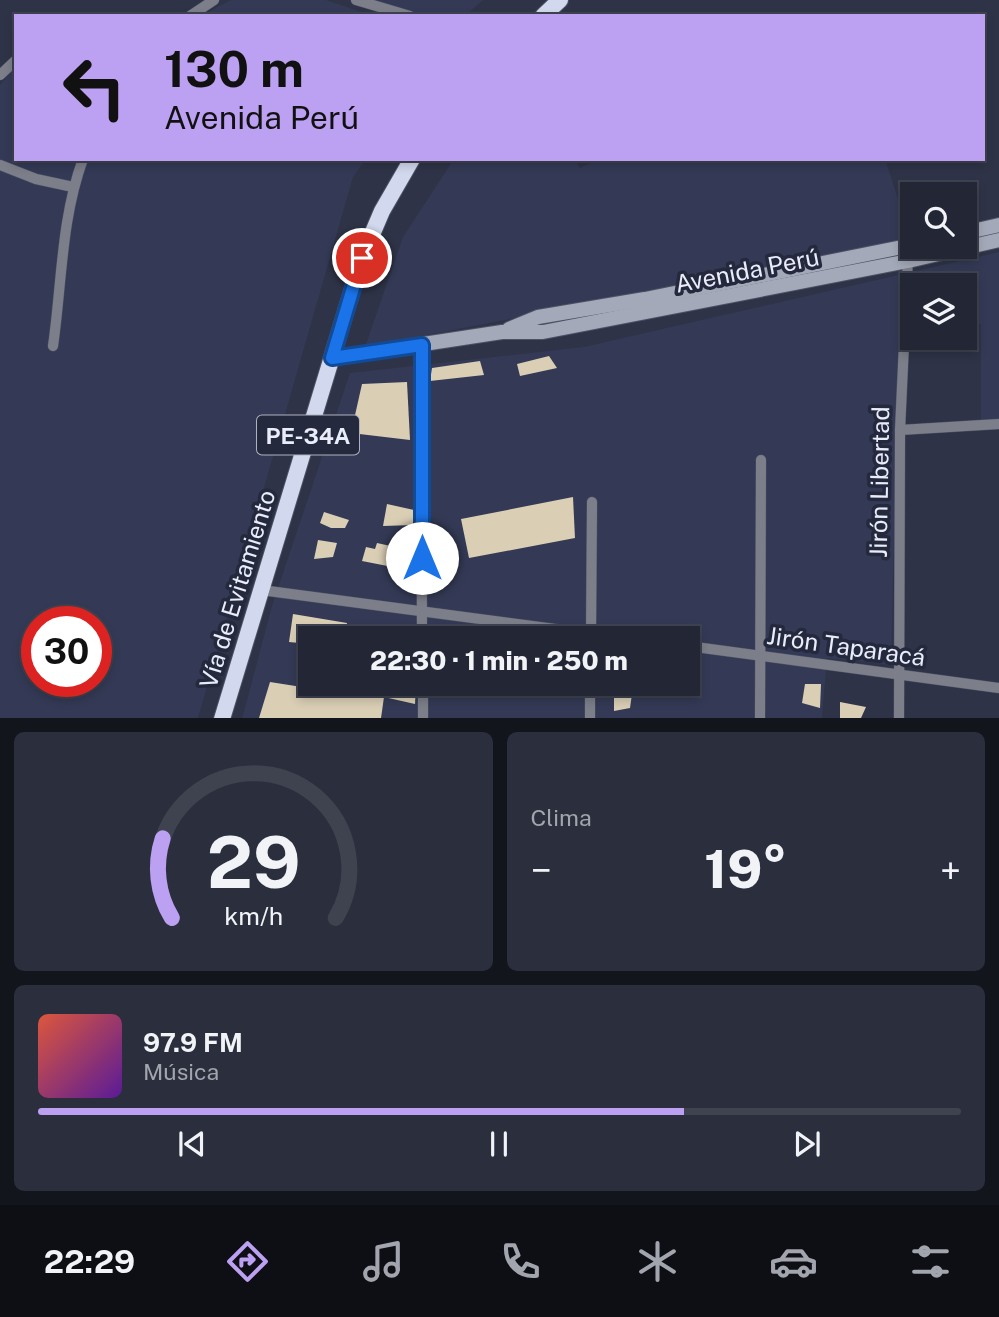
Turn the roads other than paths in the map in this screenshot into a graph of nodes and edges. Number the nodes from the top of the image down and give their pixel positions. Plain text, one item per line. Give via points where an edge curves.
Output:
1 (214, 0) edge
2 (356, 0) edge
3 (560, 0) edge
4 (193, 14) edge
5 (403, 14) edge
6 (545, 14) edge
7 (14, 62) edge
8 (0, 75) edge
9 (82, 161) edge
10 (411, 161) edge
11 (0, 164) edge
12 (73, 187) junction
13 (999, 225) edge
14 (977, 230) edge
15 (999, 240) edge
16 (900, 247) edge
17 (908, 261) junction
18 (502, 332) junction
19 (422, 345) junction
20 (53, 346) dead end
21 (332, 358) junction
22 (999, 424) edge
23 (900, 430) junction
24 (761, 460) dead end
25 (592, 502) dead end
26 (261, 590) junction
27 (422, 612) junction
28 (422, 626) edge
29 (521, 626) edge
30 (591, 626) edge
31 (700, 647) edge
32 (761, 655) junction
33 (898, 674) junction
34 (999, 688) edge
35 (422, 696) edge
36 (590, 696) edge
37 (222, 718) edge
38 (423, 718) edge
39 (590, 718) edge
40 (761, 718) edge
41 (899, 718) edge

1 - 4 street
2 - 5 street
3 - 6 highway
7 - 8 street
9 - 12 street
10 - 21 highway, Vía de Evitamiento / PE-34A via 362,258
11 - 12 street
12 - 20 street
13 - 14 main road
15 - 17 main road, Avenida Perú
16 - 18 main road, Avenida Perú via 538,317
17 - 18 main road, Avenida Perú via 543,332
17 - 23 street, Jirón Libertad
18 - 19 main road, Avenida Perú
19 - 21 main road, Avenida Perú
19 - 27 street
21 - 26 highway, Vía de Evitamiento / PE-34A
22 - 23 street
23 - 33 street, Jirón Libertad
24 - 32 street
25 - 30 street
26 - 27 street
26 - 37 highway, Vía de Evitamiento / PE-34A
27 - 28 street
27 - 29 street
31 - 32 street, Jirón Taparacá
32 - 33 street, Jirón Taparacá
32 - 40 street
33 - 34 street, Jirón Taparacá
33 - 41 street, Jirón Libertad
35 - 38 street
36 - 39 street

